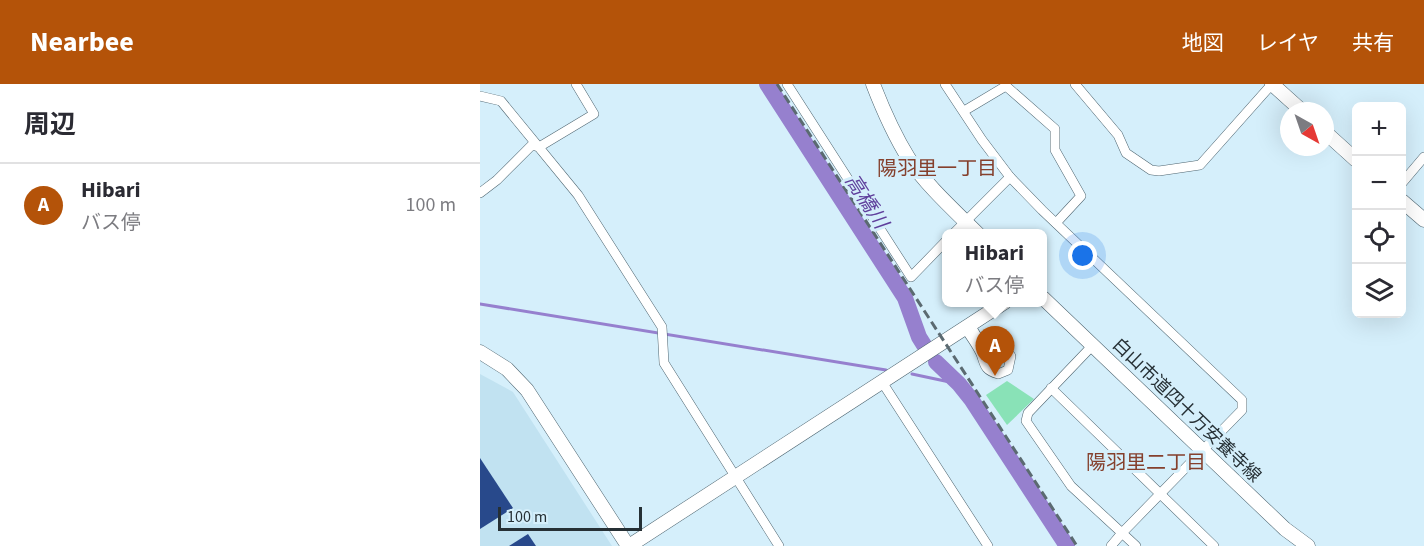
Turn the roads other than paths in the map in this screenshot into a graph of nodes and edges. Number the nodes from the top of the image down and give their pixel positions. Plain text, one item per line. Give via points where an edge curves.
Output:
1 (576, 84) edge
2 (787, 84) edge
3 (873, 84) edge
4 (945, 84) edge
5 (1076, 84) edge
6 (1272, 84) edge
7 (480, 96) edge
8 (1292, 102) edge
9 (964, 111) junction
10 (1334, 140) edge
11 (539, 147) junction
12 (1352, 156) edge
13 (1424, 157) edge
14 (1010, 177) junction
15 (1406, 177) edge
16 (480, 193) edge
17 (1406, 205) edge
18 (1424, 220) edge
19 (965, 221) junction
20 (1056, 223) junction
21 (958, 229) edge
22 (973, 229) edge
23 (942, 245) edge
24 (1047, 302) edge
25 (999, 307) edge
26 (967, 327) junction
27 (1093, 345) junction
28 (480, 352) edge
29 (882, 382) junction
30 (1052, 388) junction
31 (1204, 450) junction
32 (735, 477) junction
33 (1161, 494) junction
34 (1122, 533) junction
35 (628, 546) edge
36 (778, 546) edge
37 (988, 546) edge
38 (1111, 546) edge
39 (1136, 546) edge
40 (1214, 546) edge
41 (1308, 546) edge

1 - 11 street via 594,114
2 - 23 street via 911,277
3 - 19 street via 909,159
4 - 9 street
5 - 6 street via 1118,135 1126,153 1159,171 1200,165
6 - 8 street
7 - 11 street via 501,101
9 - 14 street
9 - 20 street via 1006,86 1055,129 1054,150 1081,196
10 - 12 street
11 - 16 street via 532,145
11 - 32 street via 578,195 643,295 663,333 663,363
13 - 15 street
14 - 19 street
14 - 20 street
17 - 18 street
19 - 21 street
19 - 22 street
20 - 31 street via 1242,400 1242,410
24 - 27 street, 白山市道四十万安養寺線
25 - 26 street
26 - 26 street via 983,346 1000,345 1011,356 1008,370 990,372
26 - 29 street
27 - 30 street
27 - 31 street, 白山市道四十万安養寺線
28 - 35 street via 507,369 526,390
29 - 32 street
29 - 37 street
30 - 33 street
30 - 34 street via 1028,413 1026,421 1071,486
31 - 33 street
31 - 41 street, 白山市道四十万安養寺線 via 1285,529
32 - 35 street
32 - 36 street
33 - 34 street
33 - 40 street
34 - 38 street
34 - 39 street

